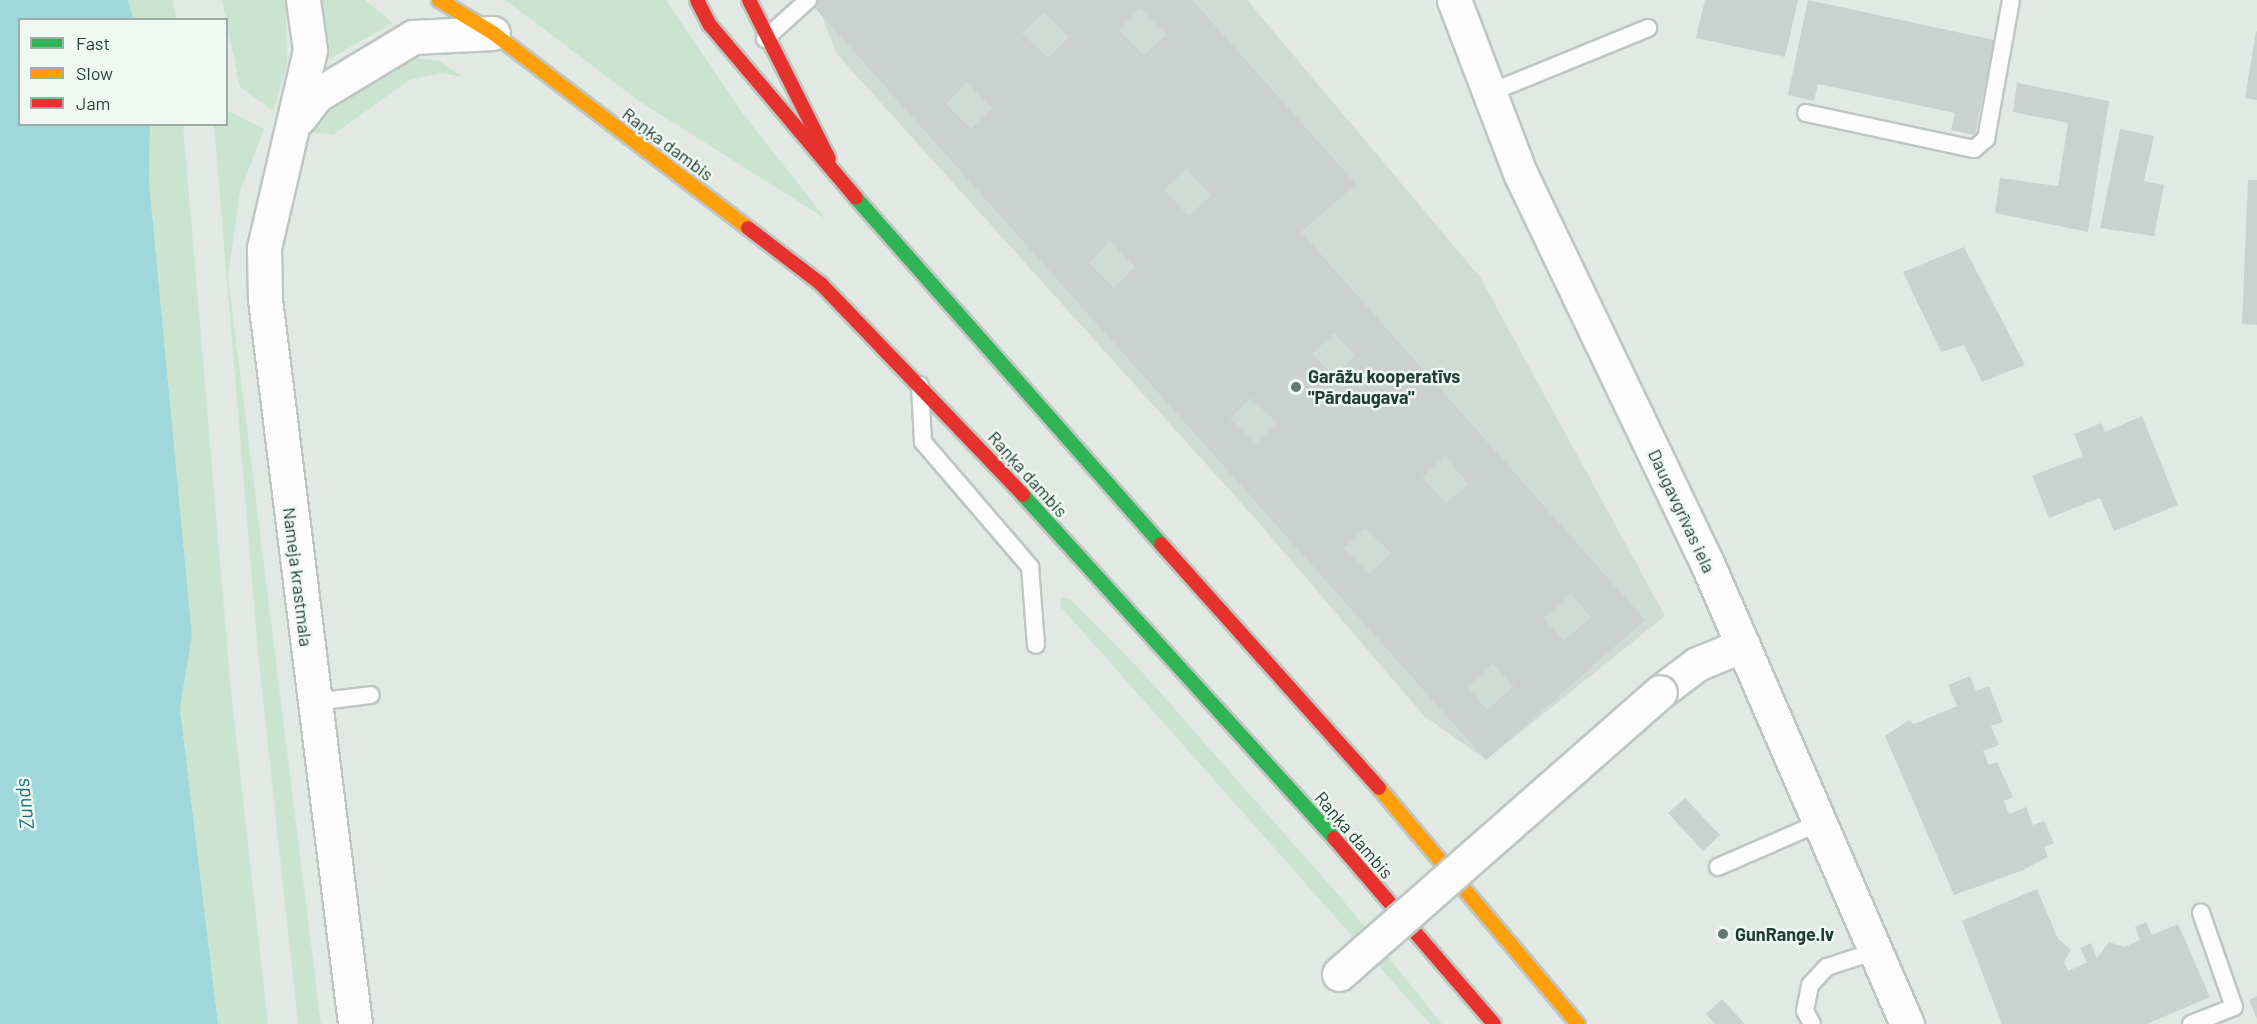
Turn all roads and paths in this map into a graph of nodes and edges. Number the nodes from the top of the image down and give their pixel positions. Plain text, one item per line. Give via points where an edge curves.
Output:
1 (303, 0) edge
2 (439, 0) edge
3 (453, 0) edge
4 (697, 0) edge
5 (749, 0) edge
6 (808, 0) edge
7 (1454, 0) edge
8 (2011, 0) edge
9 (482, 25) junction
10 (1648, 28) dead end
11 (765, 39) junction
12 (1489, 93) junction
13 (1806, 113) dead end
14 (288, 131) junction
15 (829, 159) junction
16 (920, 382) junction
17 (1036, 645) dead end
18 (1743, 645) junction
19 (371, 694) dead end
20 (314, 702) junction
21 (1821, 822) junction
22 (1718, 867) dead end
23 (2201, 913) dead end
24 (1876, 951) junction
25 (1340, 974) dead end
26 (355, 1024) edge
27 (1494, 1024) edge
28 (1578, 1024) edge
29 (1812, 1024) edge
30 (1907, 1024) edge
31 (2192, 1024) edge

1 - 14 street, Nameja krastmala via 310,50 306,85
2 - 9 main road, Raņķa dambis
3 - 9 main road, Raņķa dambis
4 - 15 main road via 710,25
5 - 11 main road
6 - 11 lane
7 - 12 street, Daugavgrīvas iela
8 - 13 lane via 1986,139 1974,149
9 - 14 street, Nameja krastmala via 388,48 317,94
9 - 16 main road, Raņķa dambis via 820,284
10 - 12 lane
11 - 15 main road
12 - 18 street, Daugavgrīvas iela via 1521,175
14 - 20 street, Nameja krastmala via 264,248 265,299
15 - 28 main road via 1000,366 1375,784
16 - 17 lane via 923,442 1030,567
16 - 27 main road, Raņķa dambis via 1336,841
18 - 21 street, Daugavgrīvas iela
18 - 25 street, bridge via 1696,664 1660,692
19 - 20 lane
20 - 26 street, Nameja krastmala
21 - 22 lane
21 - 24 street, Daugavgrīvas iela
23 - 31 lane via 2234,1007
24 - 29 lane via 1827,967 1810,985 1805,1011
24 - 30 street, Daugavgrīvas iela

